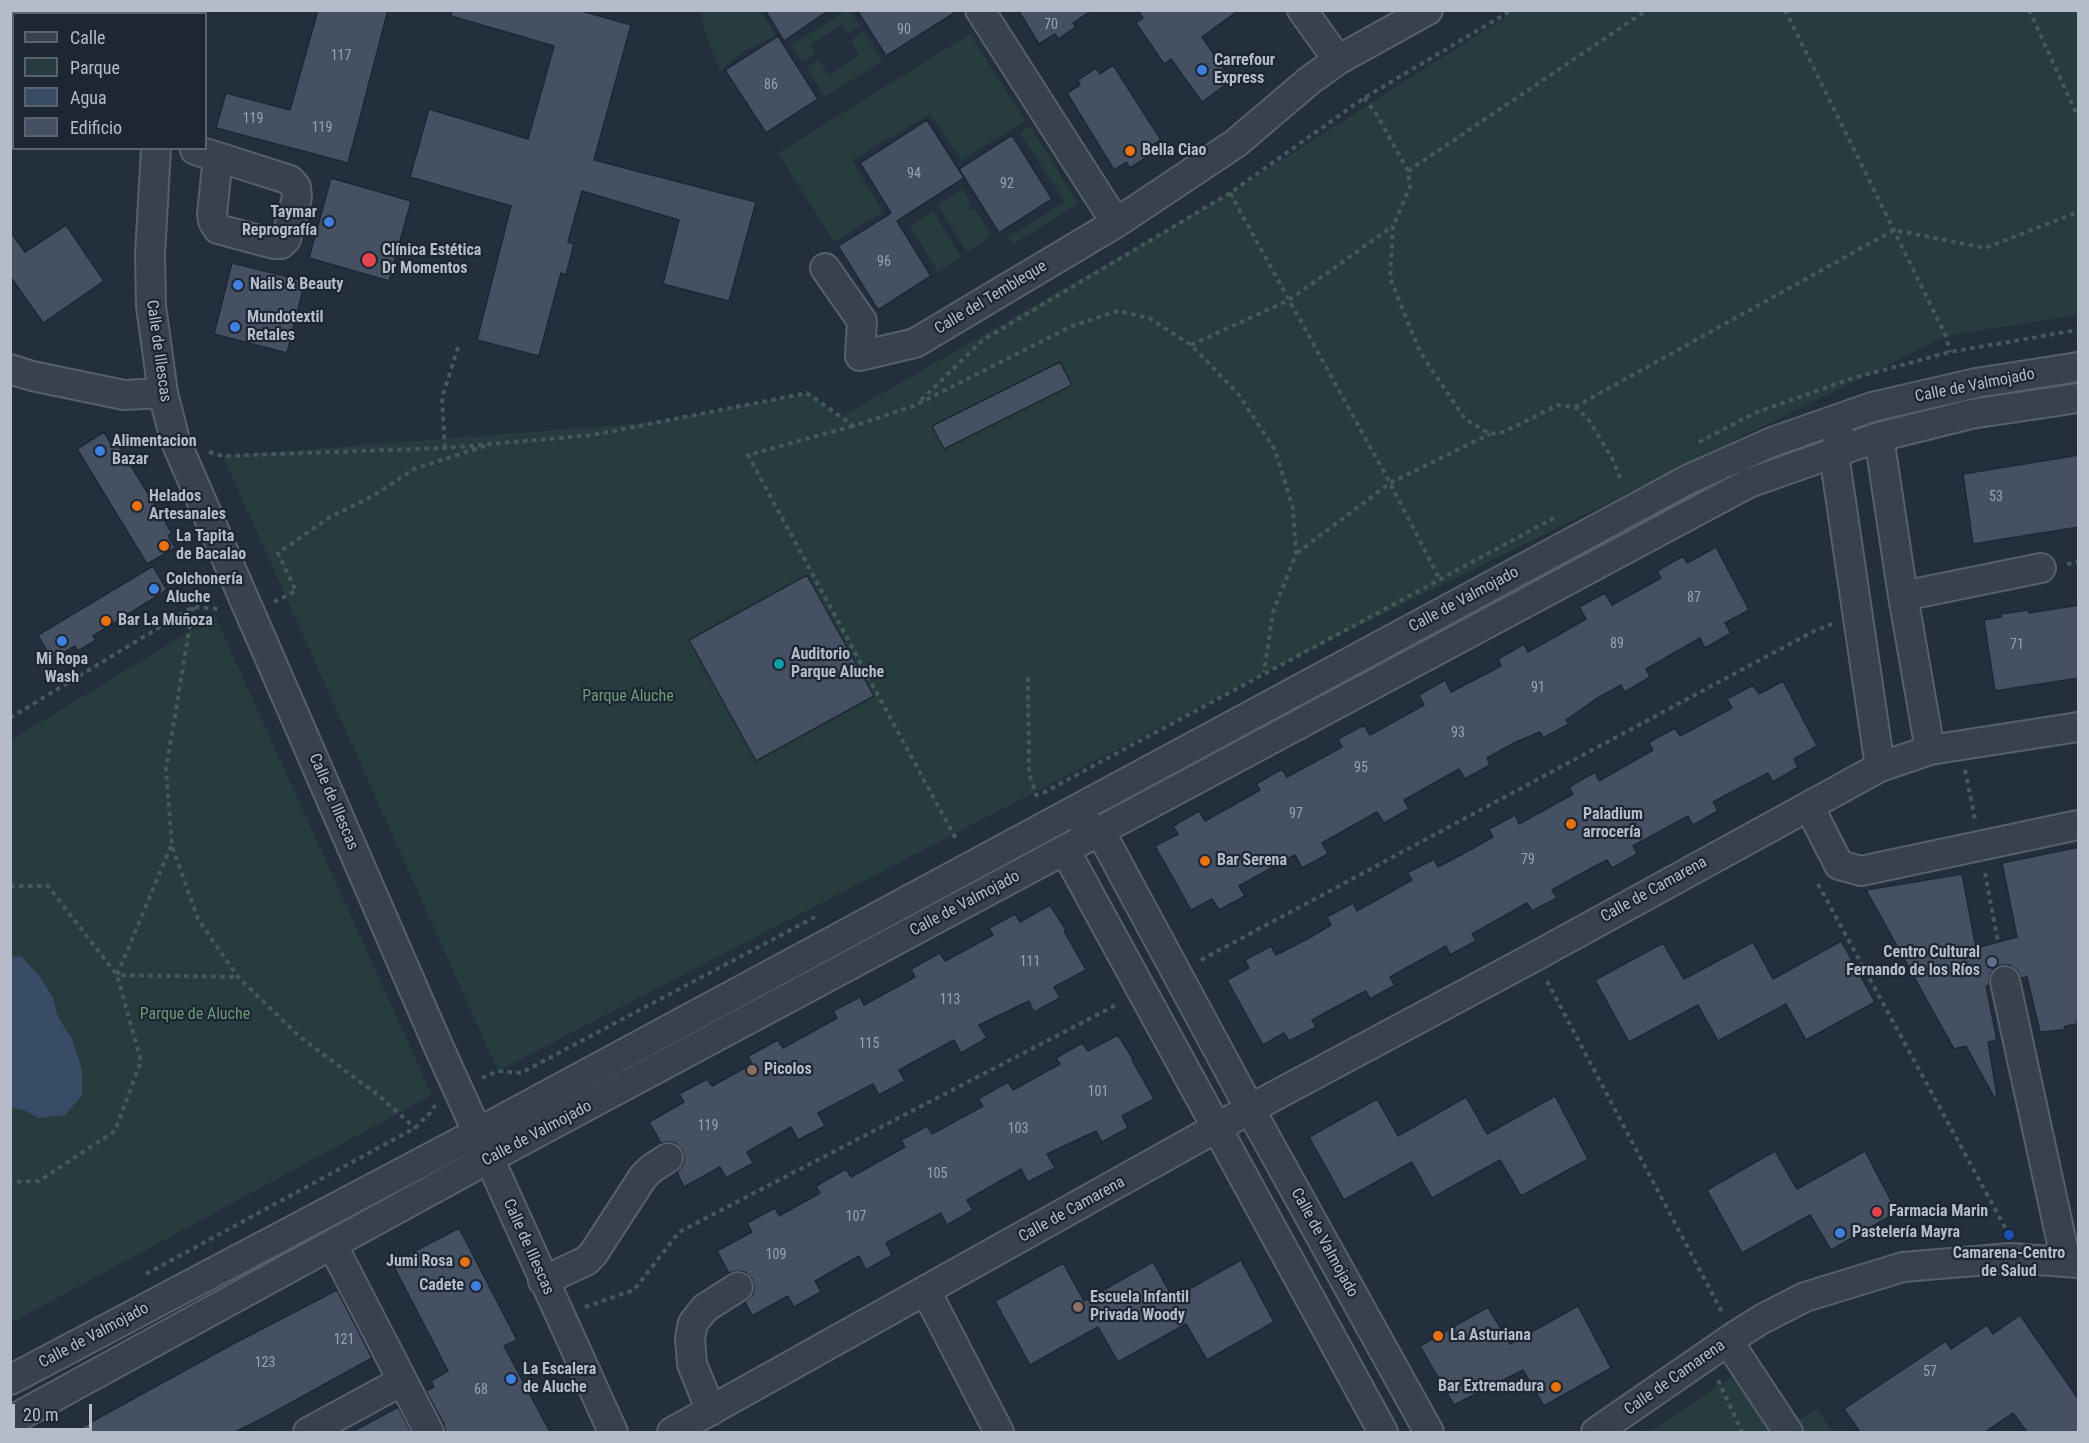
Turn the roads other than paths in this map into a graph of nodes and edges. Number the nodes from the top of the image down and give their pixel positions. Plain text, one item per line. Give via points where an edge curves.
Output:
1 (981, 10) edge
2 (1302, 10) edge
3 (1428, 10) edge
4 (1338, 60) junction
5 (156, 150) edge
6 (1116, 223) junction
7 (825, 268) dead end
8 (2079, 367) edge
9 (10, 369) edge
10 (163, 393) junction
11 (2079, 398) edge
12 (1872, 407) junction
13 (1879, 437) junction
14 (1834, 454) junction
15 (2041, 568) dead end
16 (1903, 596) junction
17 (2079, 727) edge
18 (1930, 750) junction
19 (1880, 767) junction
20 (1809, 806) junction
21 (1066, 815) junction
22 (2079, 825) edge
23 (1100, 831) junction
24 (1065, 850) junction
25 (2006, 981) dead end
26 (1250, 1109) junction
27 (1217, 1129) junction
28 (477, 1133) junction
29 (668, 1158) dead end
30 (488, 1159) junction
31 (333, 1246) junction
32 (2072, 1262) edge
33 (543, 1281) junction
34 (738, 1287) dead end
35 (926, 1291) junction
36 (1726, 1328) junction
37 (10, 1380) edge
38 (402, 1382) junction
39 (711, 1411) junction
40 (10, 1421) edge
41 (10, 1427) edge
42 (13, 1432) edge
43 (308, 1432) edge
44 (429, 1432) edge
45 (613, 1432) edge
46 (672, 1432) edge
47 (999, 1432) edge
48 (1383, 1432) edge
49 (1429, 1432) edge
50 (1596, 1432) edge
51 (1788, 1432) edge

1 - 6 street
2 - 4 street
3 - 4 street, Calle del Tembleque
4 - 6 street, Calle del Tembleque via 1236,143
5 - 10 street, Calle de Illescas via 151,306
6 - 7 street, Calle del Tembleque via 915,343 860,356 861,321
8 - 12 street, Calle de Valmojado via 1976,383
9 - 10 street via 124,395
10 - 28 street, Calle de Illescas via 175,440
11 - 13 street, Calle de Valmojado via 1971,414
12 - 14 street, Calle de Valmojado via 1842,431
12 - 21 street, Calle de Valmojado via 1772,442 1689,479
13 - 14 street, Calle de Valmojado
13 - 16 street
14 - 19 street
14 - 23 street, Calle de Valmojado via 1749,483
15 - 16 street
16 - 18 street
17 - 18 street, Calle de Camarena
18 - 19 street, Calle de Camarena
19 - 20 street, Calle de Camarena
20 - 22 street via 1839,865 1861,871
20 - 26 street, Calle de Camarena
21 - 23 street
21 - 28 street, Calle de Valmojado
23 - 24 street, Calle de Valmojado
23 - 26 street, Calle de Valmojado
24 - 27 street
24 - 30 street, Calle de Valmojado
25 - 32 street, Calle de Camarena
26 - 27 street, Calle de Camarena
26 - 49 street, Calle de Valmojado
27 - 35 street, Calle de Camarena
27 - 48 street
28 - 30 street, Calle de Illescas
28 - 37 street, Calle de Valmojado
29 - 33 street via 643,1177 586,1261
30 - 31 street, Calle de Valmojado
30 - 33 street, Calle de Illescas
31 - 38 street
31 - 40 street, Calle de Valmojado
32 - 36 street, Calle de Camarena via 2011,1258 1904,1267 1805,1297 1762,1319
33 - 45 street, Calle de Illescas
34 - 39 street via 705,1308 693,1323 692,1364
35 - 39 street, Calle de Camarena
35 - 47 street
36 - 50 street, Calle de Camarena
36 - 51 street
38 - 43 street
38 - 44 street
39 - 46 street, Calle de Camarena
41 - 42 street

